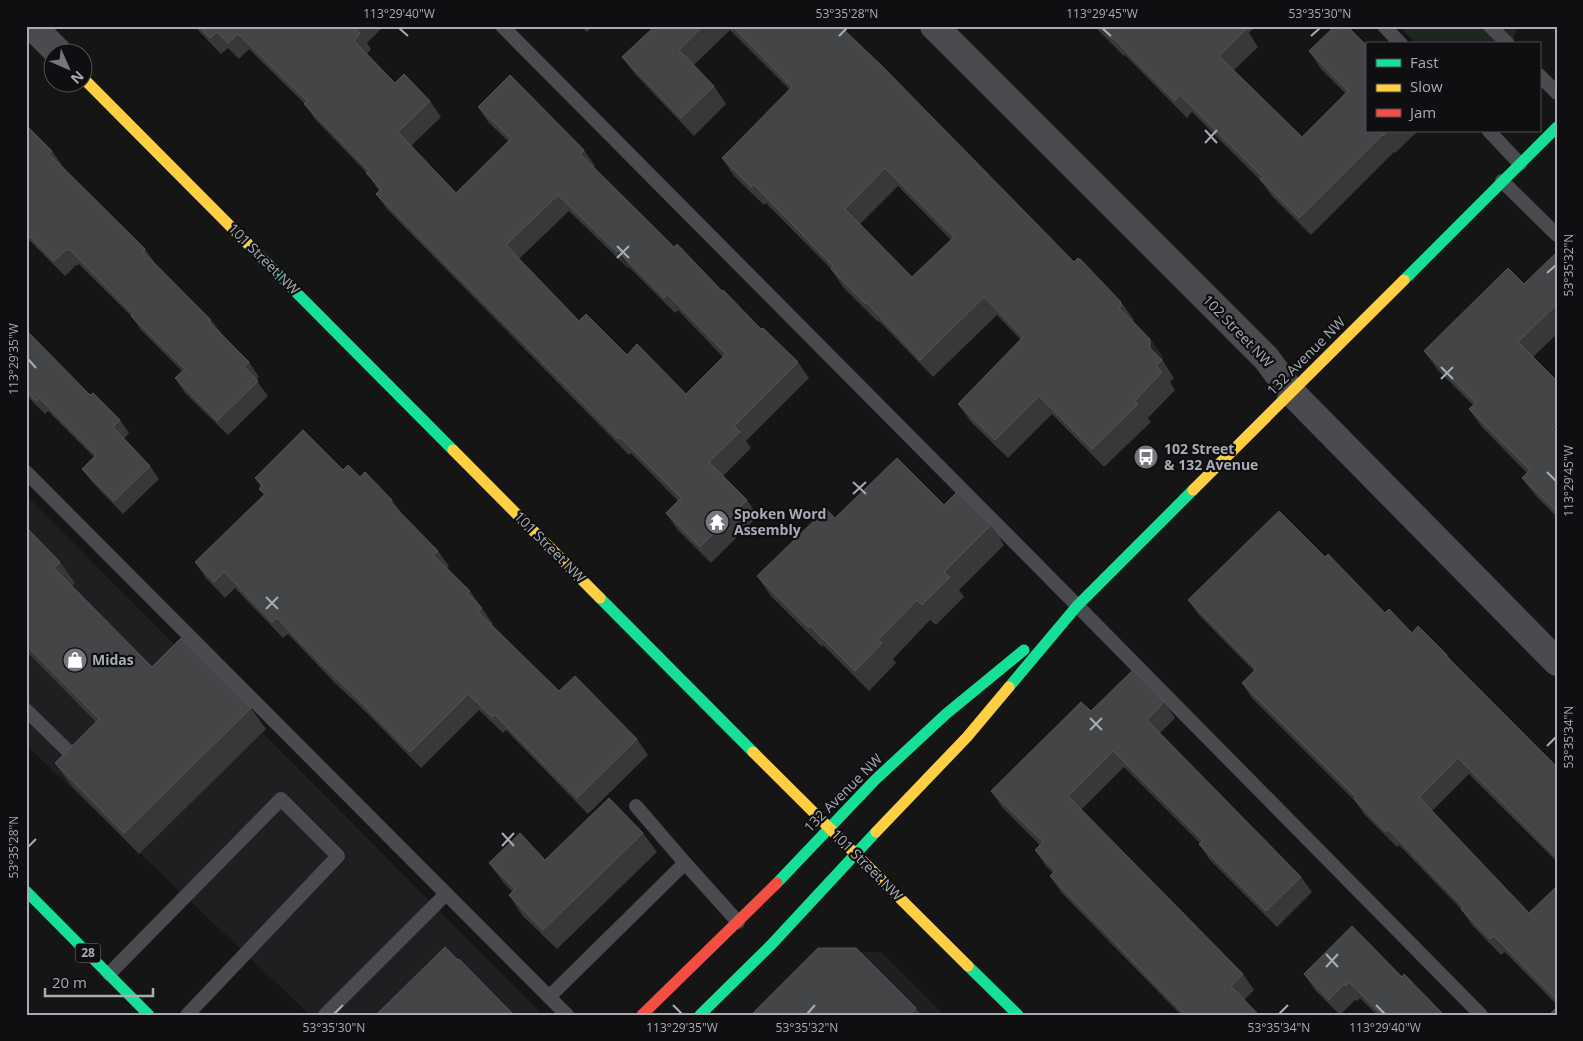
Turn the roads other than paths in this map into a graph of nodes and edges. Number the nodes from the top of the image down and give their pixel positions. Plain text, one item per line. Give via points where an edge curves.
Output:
1 (32, 26) edge
2 (502, 26) edge
3 (934, 26) edge
4 (1384, 26) edge
5 (1490, 26) edge
6 (48, 42) edge
7 (1399, 42) edge
8 (1506, 42) edge
9 (1540, 76) edge
10 (92, 87) edge
11 (1557, 92) edge
12 (1557, 127) edge
13 (1490, 132) edge
14 (1520, 164) junction
15 (1502, 181) junction
16 (1557, 235) edge
17 (1291, 392) junction
18 (26, 472) edge
19 (1077, 606) junction
20 (1557, 662) edge
21 (26, 710) edge
22 (68, 750) edge
23 (636, 806) dead end
24 (829, 827) junction
25 (856, 854) junction
26 (685, 863) junction
27 (26, 891) edge
28 (446, 894) junction
29 (738, 922) junction
30 (109, 974) junction
31 (549, 997) junction
32 (148, 1014) edge
33 (187, 1015) edge
34 (325, 1015) edge
35 (567, 1015) edge
36 (642, 1015) edge
37 (700, 1015) edge
38 (1018, 1015) edge
39 (1481, 1015) edge

1 - 6 street
2 - 19 lane
3 - 17 street, 102 Street NW via 1266,358
4 - 7 lane
5 - 8 lane
9 - 11 lane
10 - 24 street, 101 Street NW
12 - 14 street, 132 Avenue NW
13 - 14 lane
14 - 15 street, 132 Avenue NW
15 - 16 lane
15 - 17 street, 132 Avenue NW
17 - 19 street, 132 Avenue NW
17 - 20 street, 102 Street NW
18 - 28 lane
19 - 24 street, 132 Avenue NW via 946,714
19 - 25 street, 132 Avenue NW via 967,737
19 - 39 lane
21 - 22 lane
23 - 26 lane
24 - 25 street, 101 Street NW
24 - 29 street, 132 Avenue NW
25 - 37 street, 132 Avenue NW
25 - 38 street, 101 Street NW
26 - 29 lane
26 - 31 lane
27 - 30 street, 28
28 - 31 lane
28 - 34 lane
29 - 36 street, 132 Avenue NW
30 - 32 street, 28
30 - 33 lane via 280,799 338,856
31 - 35 lane

